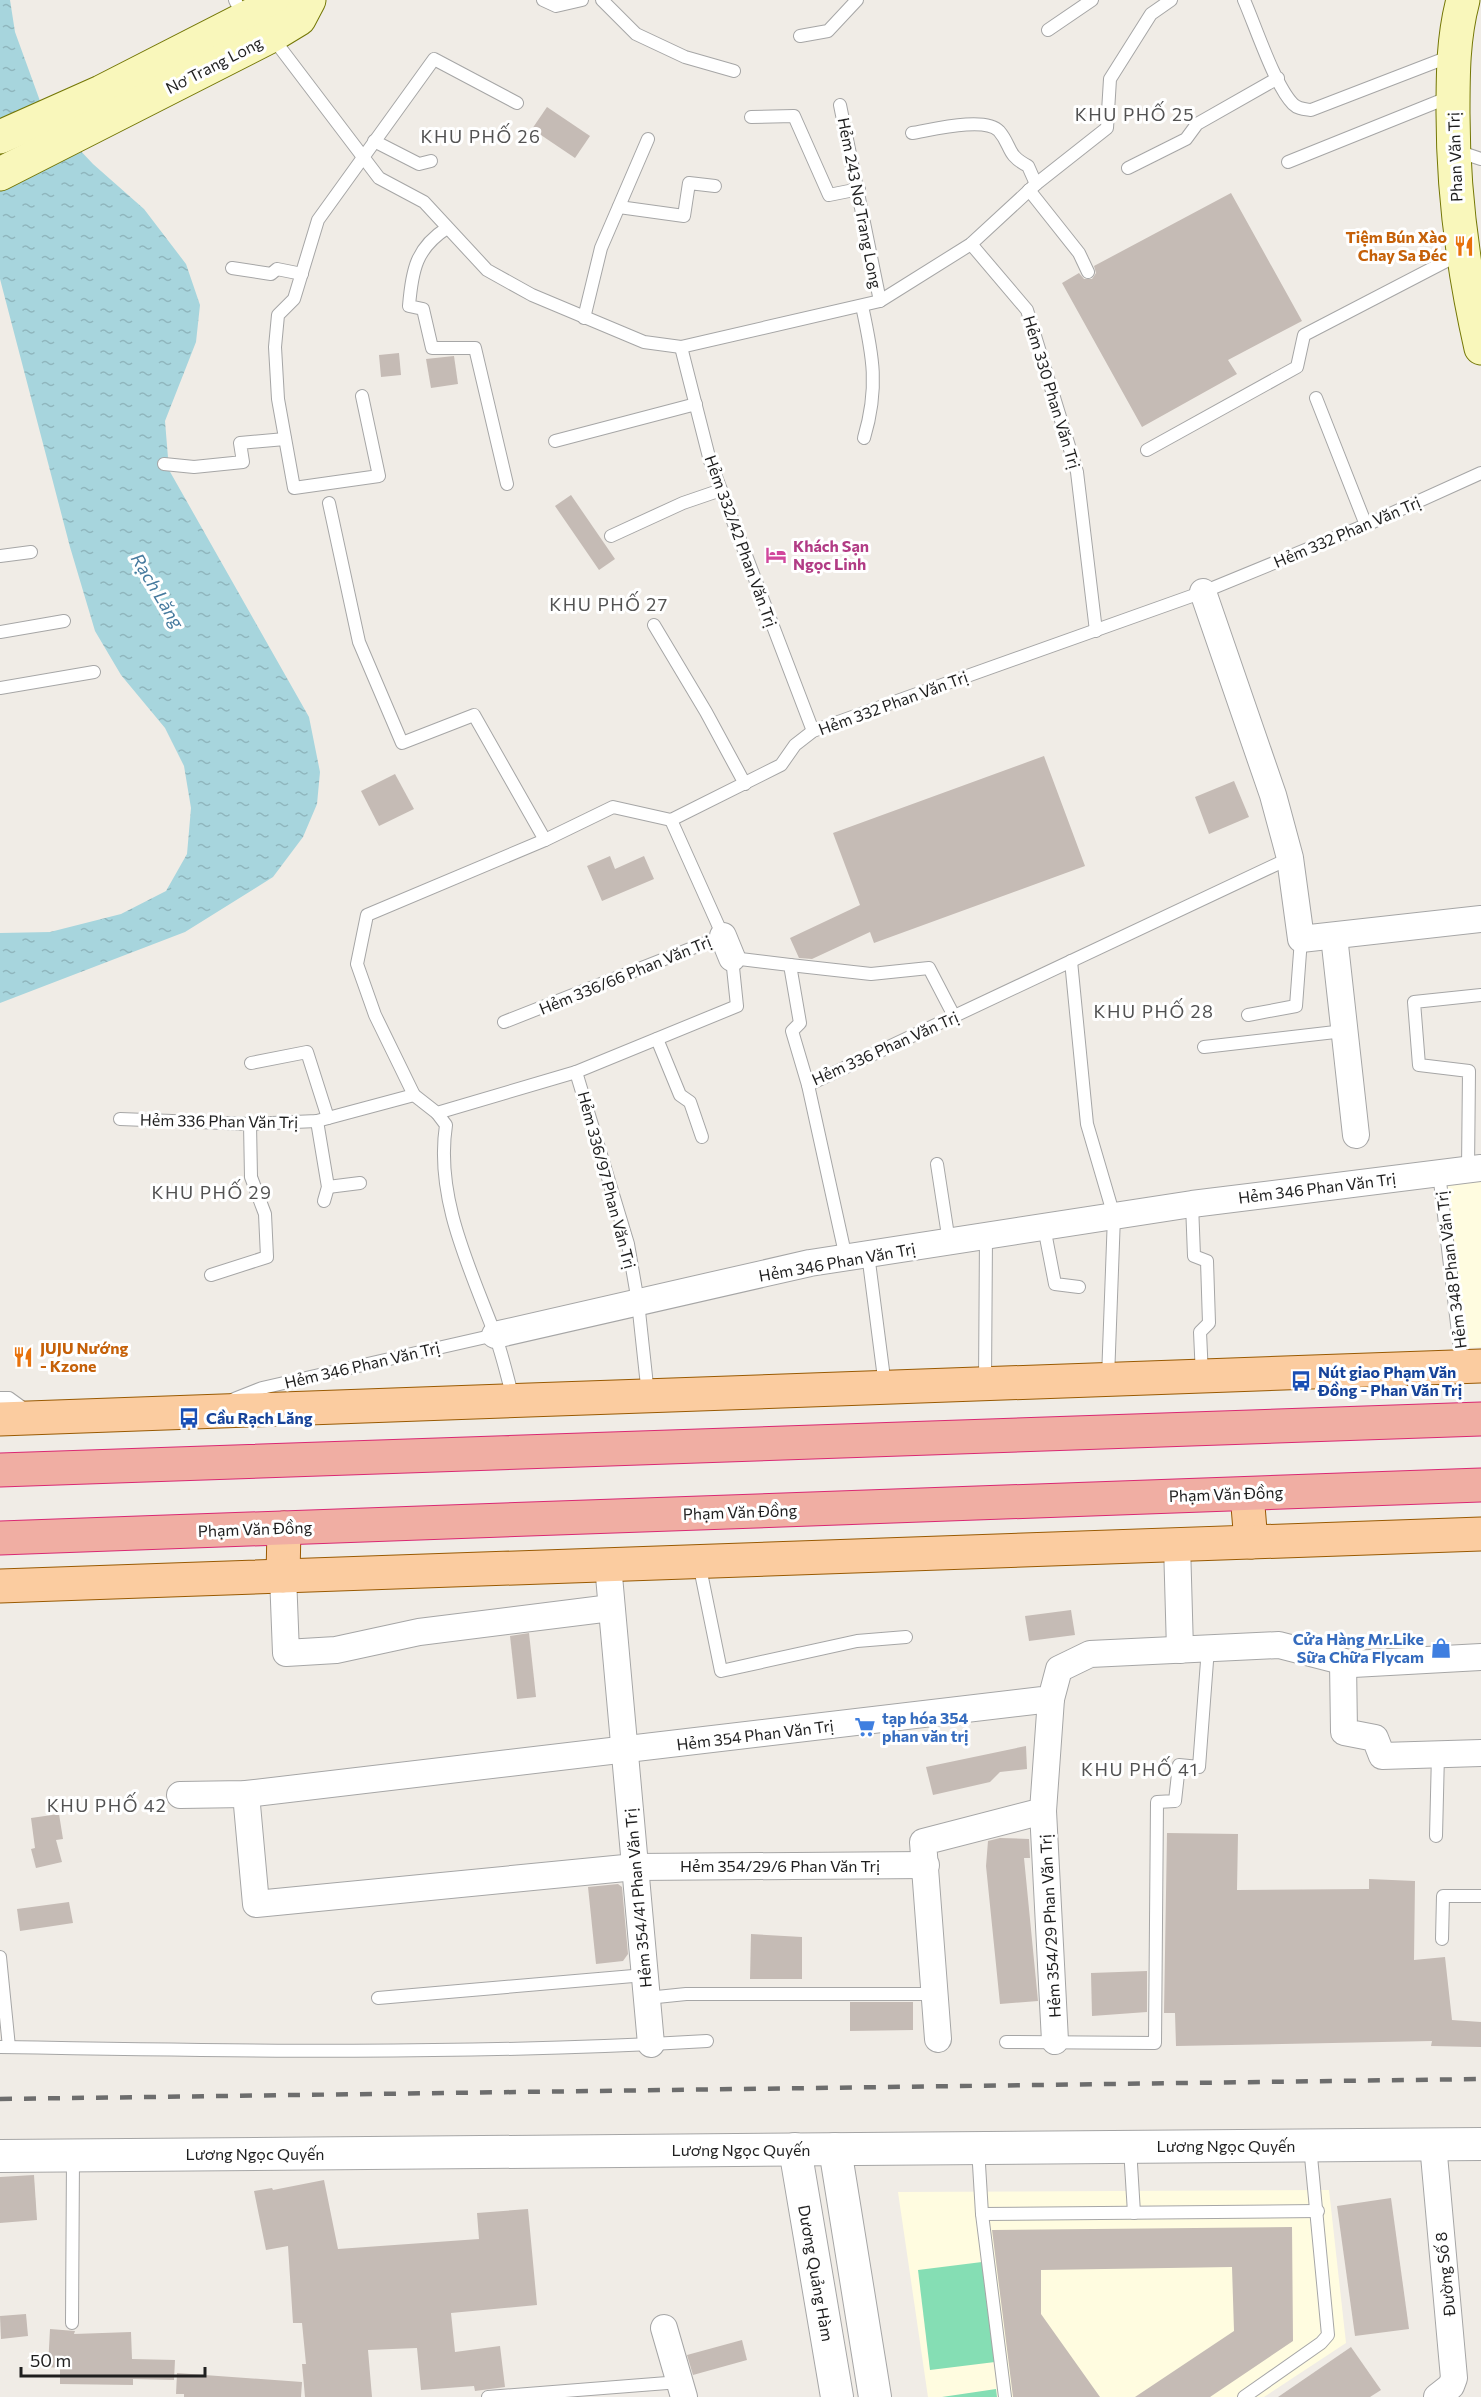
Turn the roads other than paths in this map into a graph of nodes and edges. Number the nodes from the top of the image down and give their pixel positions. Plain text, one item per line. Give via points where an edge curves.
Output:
1 (281, 0) edge
2 (309, 0) edge
3 (543, 0) edge
4 (582, 0) edge
5 (602, 0) edge
6 (857, 0) edge
7 (1092, 0) edge
8 (1171, 0) edge
9 (1244, 0) edge
10 (1463, 0) edge
11 (250, 18) edge
12 (1048, 30) dead end
13 (800, 36) dead end
14 (1452, 56) junction
15 (734, 71) dead end
16 (1278, 78) junction
17 (1453, 96) junction
18 (518, 103) dead end
19 (105, 105) junction
20 (840, 105) dead end
21 (751, 117) dead end
22 (912, 133) dead end
23 (0, 137) edge
24 (648, 139) dead end
25 (374, 141) junction
26 (1467, 154) edge
27 (363, 155) junction
28 (431, 161) dead end
29 (1288, 162) dead end
30 (1128, 168) dead end
31 (0, 174) edge
32 (715, 186) dead end
33 (1033, 187) junction
34 (859, 189) junction
35 (619, 207) junction
36 (447, 228) junction
37 (1464, 243) junction
38 (971, 244) junction
39 (232, 268) dead end
40 (1088, 272) dead end
41 (302, 274) junction
42 (880, 301) junction
43 (862, 306) junction
44 (584, 318) junction
45 (681, 347) junction
46 (1481, 348) edge
47 (362, 396) dead end
48 (1316, 398) dead end
49 (696, 404) junction
50 (285, 438) junction
51 (864, 438) dead end
52 (555, 441) dead end
53 (1147, 450) dead end
54 (164, 464) dead end
55 (1481, 473) edge
56 (507, 484) dead end
57 (721, 490) junction
58 (329, 503) dead end
59 (1366, 525) junction
60 (611, 536) dead end
61 (31, 552) dead end
62 (0, 556) edge
63 (1203, 592) junction
64 (64, 621) dead end
65 (654, 625) dead end
66 (1096, 631) junction
67 (0, 632) edge
68 (94, 672) dead end
69 (0, 688) edge
70 (813, 731) junction
71 (744, 784) junction
72 (671, 820) junction
73 (545, 840) junction
74 (1290, 858) junction
75 (1481, 919) edge
76 (1334, 936) junction
77 (1301, 939) junction
78 (728, 947) junction
79 (1071, 961) junction
80 (790, 965) junction
81 (1481, 995) edge
82 (1248, 1015) dead end
83 (954, 1016) junction
84 (504, 1022) dead end
85 (1344, 1031) junction
86 (657, 1039) junction
87 (1204, 1047) dead end
88 (251, 1063) dead end
89 (576, 1072) junction
90 (808, 1085) junction
91 (414, 1095) junction
92 (437, 1113) junction
93 (120, 1119) dead end
94 (322, 1119) junction
95 (250, 1124) junction
96 (1356, 1136) dead end
97 (702, 1137) dead end
98 (938, 1164) dead end
99 (1475, 1169) edge
100 (1439, 1173) junction
101 (360, 1183) dead end
102 (328, 1186) junction
103 (324, 1201) dead end
104 (1192, 1204) junction
105 (1114, 1216) junction
106 (1044, 1227) junction
107 (986, 1236) junction
108 (949, 1242) junction
109 (857, 1256) junction
110 (211, 1275) dead end
111 (1079, 1287) dead end
112 (638, 1302) junction
113 (495, 1335) junction
114 (1472, 1367) edge
115 (1202, 1376) junction
116 (1108, 1380) junction
117 (985, 1384) junction
118 (885, 1388) junction
119 (648, 1396) junction
120 (0, 1398) edge
121 (514, 1401) junction
122 (204, 1412) junction
123 (35, 1417) junction
124 (0, 1419) edge
125 (1481, 1419) edge
126 (0, 1470) edge
127 (1481, 1485) edge
128 (1247, 1494) junction
129 (284, 1528) junction
130 (1481, 1534) edge
131 (0, 1538) edge
132 (1251, 1542) junction
133 (1177, 1544) junction
134 (699, 1562) junction
135 (608, 1565) junction
136 (283, 1576) junction
137 (0, 1586) edge
138 (611, 1608) junction
139 (906, 1637) dead end
140 (1208, 1648) junction
141 (1180, 1650) junction
142 (1481, 1657) edge
143 (1343, 1662) junction
144 (1051, 1699) junction
145 (624, 1751) junction
146 (1481, 1753) edge
147 (1438, 1754) junction
148 (246, 1794) junction
149 (180, 1795) dead end
150 (1043, 1811) junction
151 (1436, 1836) dead end
152 (926, 1865) junction
153 (635, 1867) junction
154 (1481, 1896) edge
155 (1442, 1939) dead end
156 (0, 1957) edge
157 (646, 1986) junction
158 (936, 1994) junction
159 (378, 1998) dead end
160 (938, 2039) dead end
161 (707, 2041) dead end
162 (1055, 2041) junction
163 (1006, 2042) dead end
164 (651, 2044) junction
165 (5, 2047) edge
166 (1433, 2144) junction
167 (1481, 2144) edge
168 (1310, 2145) junction
169 (1130, 2146) junction
170 (978, 2148) junction
171 (795, 2149) junction
172 (835, 2149) junction
173 (0, 2156) edge
174 (73, 2156) junction
175 (1318, 2211) junction
176 (1134, 2213) junction
177 (982, 2214) junction
178 (72, 2322) dead end
179 (664, 2328) dead end
180 (682, 2390) edge
181 (488, 2397) edge
182 (837, 2397) edge
183 (875, 2397) edge
184 (1005, 2397) edge
185 (1244, 2397) edge
186 (1437, 2397) edge

1 - 11 main road, Nơ Trang Long
2 - 11 main road, Nơ Trang Long via 299,19
3 - 4 lane via 556,6
5 - 15 lane via 636,34 685,57
6 - 13 lane via 828,30
7 - 12 lane
8 - 33 lane via 1150,14 1110,79 1107,128
9 - 16 lane
10 - 14 main road, Phan Văn Trị
11 - 19 main road, Nơ Trang Long
11 - 27 lane
14 - 16 lane via 1311,110 1292,103
14 - 17 main road, Phan Văn Trị
16 - 30 lane via 1197,124 1186,139
17 - 26 main road, Phan Văn Trị
17 - 29 lane via 1333,136
18 - 25 lane via 434,59
19 - 23 main road
19 - 31 main road
20 - 34 lane, Hẻm 243 Nơ Trang Long
21 - 34 lane via 794,116 830,195
22 - 33 lane via 986,123 998,130 1015,159 1028,166
24 - 35 lane
25 - 27 lane
25 - 28 lane via 419,164
26 - 37 main road, Phan Văn Trị
27 - 36 lane via 379,178 424,202
27 - 41 lane via 318,220
32 - 35 lane via 690,183 684,216
33 - 38 lane
33 - 40 lane
34 - 42 lane, Hẻm 243 Nơ Trang Long
35 - 44 lane via 601,248
36 - 44 lane via 487,270
36 - 56 lane via 430,239 418,259 411,275 409,306 423,309 432,348 475,348
37 - 46 main road, Phan Văn Trị
37 - 53 lane via 1304,335 1297,367
38 - 42 lane
38 - 66 lane, Hẻm 330 Phan Văn Trị via 1027,310 1077,472
39 - 41 lane
41 - 50 lane via 294,299 278,315 274,347
42 - 43 lane
43 - 45 lane
43 - 51 lane via 875,380
44 - 45 lane via 644,342
45 - 49 lane, Hẻm 332/42 Phan Văn Trị
47 - 50 lane via 379,476 294,488
48 - 59 lane
49 - 52 lane
49 - 57 lane, Hẻm 332/42 Phan Văn Trị
50 - 54 lane via 240,443 243,462 194,467
55 - 59 lane, Hẻm 332 Phan Văn Trị
57 - 60 lane
57 - 70 lane, Hẻm 332/42 Phan Văn Trị
58 - 73 lane via 359,642 402,743 474,715
59 - 63 lane, Hẻm 332 Phan Văn Trị
61 - 62 lane
63 - 66 lane, Hẻm 332 Phan Văn Trị
63 - 74 street via 1273,795
64 - 67 lane
65 - 71 lane
66 - 70 lane, Hẻm 332 Phan Văn Trị
68 - 69 lane
70 - 71 lane, Hẻm 332 Phan Văn Trị via 795,745 782,765
71 - 72 lane, Hẻm 332 Phan Văn Trị
72 - 73 lane via 613,807
72 - 78 lane
73 - 91 lane via 367,915 357,964 375,1015
74 - 77 street
74 - 79 lane, Hẻm 336 Phan Văn Trị
75 - 76 street
76 - 77 street
76 - 85 street
77 - 82 lane via 1296,1006
78 - 80 lane
78 - 84 lane, Hẻm 336/66 Phan Văn Trị
78 - 86 lane via 737,1006
79 - 83 lane, Hẻm 336 Phan Văn Trị
79 - 105 lane via 1087,1124
80 - 83 lane via 871,974 929,968
80 - 90 lane, Hẻm 336 Phan Văn Trị via 800,1023 792,1031
81 - 99 lane via 1414,1002 1419,1065 1469,1071
83 - 90 lane, Hẻm 336 Phan Văn Trị
85 - 87 lane
85 - 96 street
86 - 89 lane
86 - 97 lane via 680,1095 690,1102
88 - 94 lane via 307,1052
89 - 92 lane
89 - 112 lane, Hẻm 336/97 Phan Văn Trị via 628,1244
90 - 109 lane
91 - 92 lane
91 - 94 lane, Hẻm 336 Phan Văn Trị
92 - 113 lane via 446,1125 442,1151 457,1237
93 - 95 lane, Hẻm 336 Phan Văn Trị
94 - 95 lane, Hẻm 336 Phan Văn Trị
94 - 102 lane
95 - 110 lane via 251,1178 265,1214 267,1257
98 - 108 lane
99 - 100 street, Hẻm 346 Phan Văn Trị
100 - 104 street, Hẻm 346 Phan Văn Trị
100 - 114 lane, Hẻm 348 Phan Văn Trị
101 - 102 lane
102 - 103 lane
104 - 105 street, Hẻm 346 Phan Văn Trị
104 - 115 lane via 1194,1256 1207,1261 1209,1323 1200,1332
105 - 106 street, Hẻm 346 Phan Văn Trị
105 - 116 lane
106 - 107 street, Hẻm 346 Phan Văn Trị
106 - 111 lane via 1055,1284
107 - 108 street, Hẻm 346 Phan Văn Trị
107 - 117 lane
108 - 109 street, Hẻm 346 Phan Văn Trị
109 - 112 street, Hẻm 346 Phan Văn Trị
109 - 118 lane
112 - 113 street, Hẻm 346 Phan Văn Trị
112 - 119 lane, Hẻm 336/97 Phan Văn Trị
113 - 121 lane
113 - 122 lane, Hẻm 346 Phan Văn Trị via 262,1388
114 - 115 main road
115 - 116 main road
116 - 117 main road
117 - 118 main road
118 - 119 main road
119 - 121 main road
120 - 123 lane via 9,1398
121 - 122 main road
122 - 123 main road
123 - 124 main road
125 - 126 highway
127 - 128 highway, Phạm Văn Đồng
128 - 129 highway, Phạm Văn Đồng
128 - 132 main road
129 - 131 highway, Phạm Văn Đồng
129 - 136 main road
130 - 132 main road
132 - 133 main road
133 - 134 main road
133 - 141 street
134 - 135 main road
134 - 139 lane via 721,1671 857,1641
135 - 136 main road
135 - 138 street, Hẻm 354/41 Phan Văn Trị
136 - 137 main road
136 - 138 street via 286,1653 336,1650 419,1632
138 - 145 street, Hẻm 354/41 Phan Văn Trị
140 - 141 street
140 - 143 street via 1279,1645
140 - 162 lane via 1198,1767 1179,1765 1175,1801 1157,1802 1155,2043
141 - 144 street via 1090,1654 1059,1668
142 - 143 street
143 - 147 street via 1344,1732 1375,1738 1382,1756
144 - 145 street, Hẻm 354 Phan Văn Trị
144 - 150 street, Hẻm 354/29 Phan Văn Trị
145 - 148 street, Hẻm 354 Phan Văn Trị
145 - 153 street, Hẻm 354/41 Phan Văn Trị
146 - 147 street
147 - 151 lane
148 - 149 street, Hẻm 354 Phan Văn Trị
148 - 153 street, Hẻm 354/29/6 Phan Văn Trị via 256,1904
150 - 152 street, Hẻm 354/29 Phan Văn Trị via 923,1842
150 - 162 street, Hẻm 354/29 Phan Văn Trị
152 - 153 street, Hẻm 354/29/6 Phan Văn Trị
152 - 158 street, Hẻm 354/29 Phan Văn Trị
153 - 157 street, Hẻm 354/41 Phan Văn Trị
154 - 155 lane via 1443,1896
156 - 165 lane
157 - 158 lane via 686,1994
157 - 159 lane
157 - 164 street, Hẻm 354/41 Phan Văn Trị
158 - 160 street, Hẻm 354/29 Phan Văn Trị
161 - 164 lane
162 - 163 lane
164 - 165 lane via 408,2050
166 - 167 street, Lương Ngọc Quyến
166 - 168 street, Lương Ngọc Quyến
166 - 186 street, Đường Số 8 via 1454,2378 1451,2386
168 - 169 street, Lương Ngọc Quyến
168 - 175 lane
169 - 170 street, Lương Ngọc Quyến
169 - 176 lane
170 - 172 street, Lương Ngọc Quyến
170 - 177 lane
171 - 172 street, Lương Ngọc Quyến
171 - 174 street, Lương Ngọc Quyến
171 - 182 street, Dương Quảng Hàm
172 - 183 street
173 - 174 street, Lương Ngọc Quyến
174 - 178 lane
175 - 176 lane
175 - 185 lane via 1328,2335
176 - 177 lane
177 - 184 lane
179 - 180 street
180 - 181 lane

